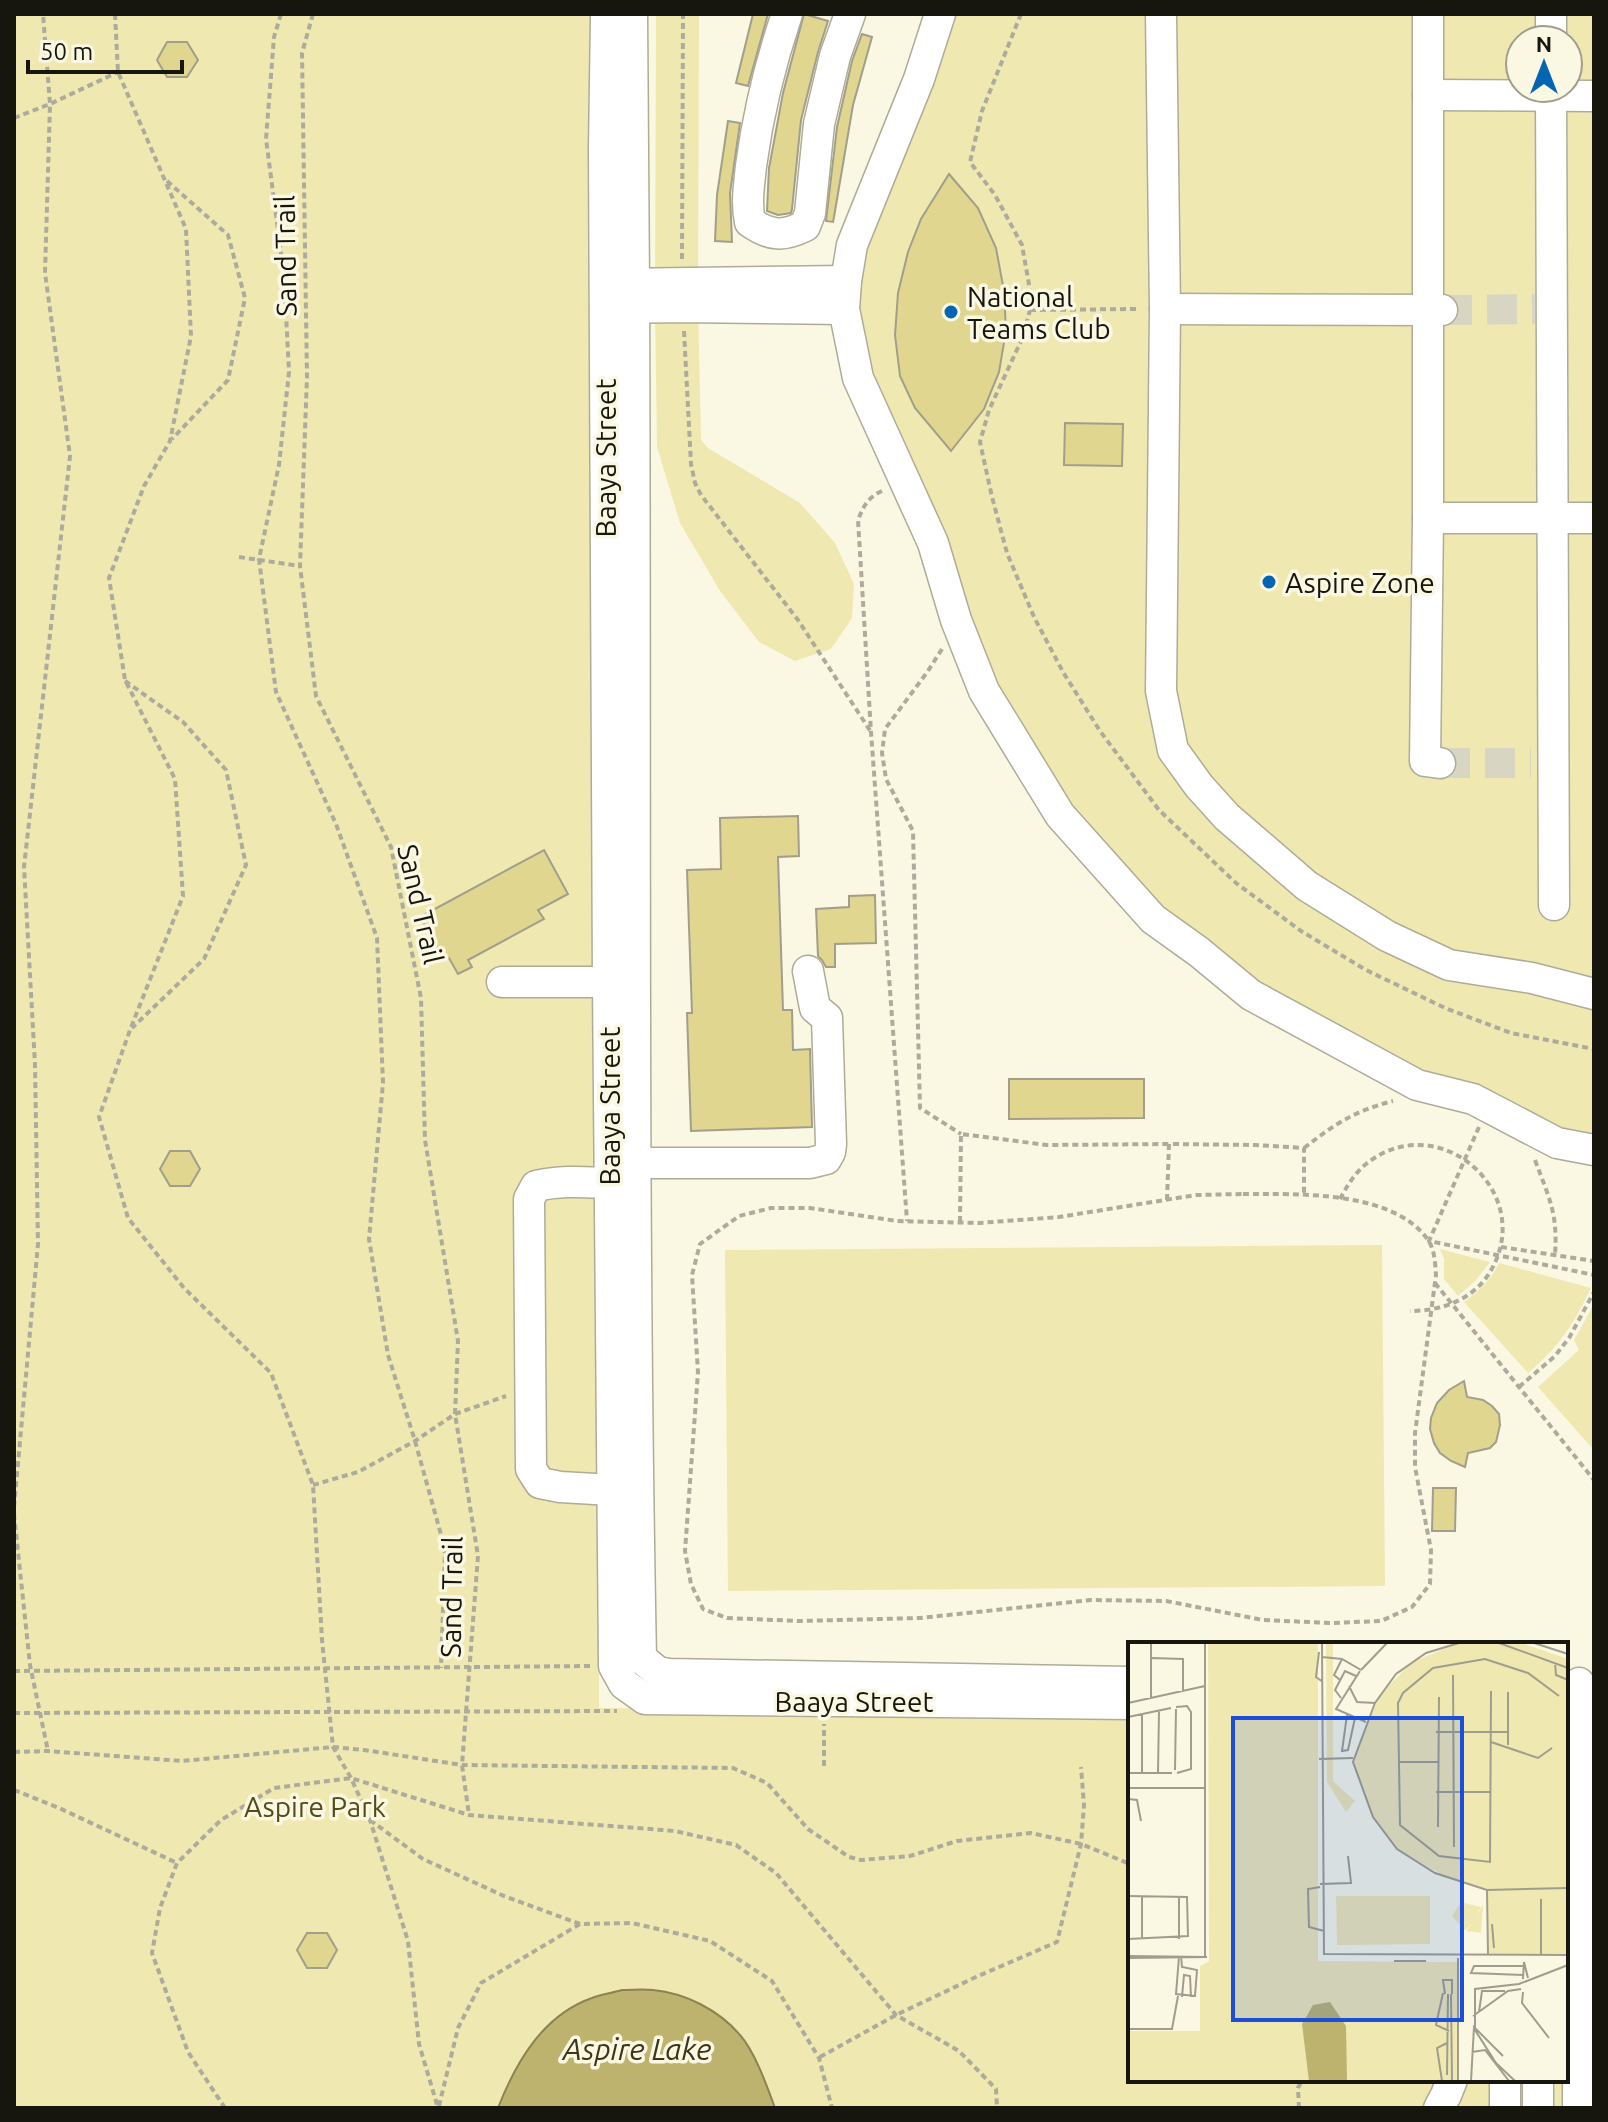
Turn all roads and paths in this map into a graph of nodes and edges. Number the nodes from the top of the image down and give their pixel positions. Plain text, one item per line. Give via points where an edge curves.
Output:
1 (43, 14) edge
2 (115, 14) edge
3 (281, 14) edge
4 (313, 14) edge
5 (606, 14) edge
6 (632, 14) edge
7 (683, 14) edge
8 (787, 14) edge
9 (850, 14) edge
10 (1161, 14) edge
11 (1428, 14) edge
12 (928, 17) edge
13 (118, 72) junction
14 (1504, 93) edge
15 (1428, 95) junction
16 (50, 104) junction
17 (1551, 104) edge
18 (14, 118) edge
19 (165, 179) junction
20 (682, 294) junction
21 (845, 295) junction
22 (620, 296) junction
23 (1165, 309) junction
24 (1030, 310) dead end
25 (1435, 310) junction
26 (170, 441) junction
27 (904, 482) junction
28 (1428, 518) junction
29 (1553, 518) junction
30 (1594, 518) edge
31 (239, 557) dead end
32 (259, 559) junction
33 (300, 566) junction
34 (956, 620) junction
35 (125, 680) junction
36 (871, 732) junction
37 (1440, 763) dead end
38 (1554, 905) dead end
39 (808, 971) dead end
40 (502, 982) dead end
41 (621, 982) junction
42 (1594, 994) edge
43 (130, 1030) junction
44 (1397, 1100) dead end
45 (1488, 1107) junction
46 (961, 1134) junction
47 (1169, 1144) junction
48 (1304, 1148) junction
49 (1594, 1150) edge
50 (1465, 1159) junction
51 (1535, 1159) dead end
52 (618, 1169) junction
53 (1304, 1194) junction
54 (1340, 1199) junction
55 (1167, 1200) junction
56 (907, 1221) junction
57 (960, 1222) junction
58 (1429, 1241) junction
59 (1500, 1247) junction
60 (1499, 1255) junction
61 (1555, 1255) junction
62 (1594, 1261) edge
63 (1594, 1275) edge
64 (1435, 1283) junction
65 (1594, 1292) edge
66 (1452, 1304) junction
67 (1410, 1311) dead end
68 (1431, 1311) junction
69 (1519, 1387) junction
70 (532, 1397) junction
71 (455, 1414) junction
72 (415, 1441) junction
73 (1594, 1480) edge
74 (313, 1485) junction
75 (625, 1491) junction
76 (14, 1507) edge
77 (14, 1514) edge
78 (614, 1666) junction
79 (470, 1667) junction
80 (441, 1668) junction
81 (325, 1669) junction
82 (14, 1671) edge
83 (32, 1671) junction
84 (1580, 1695) edge
85 (645, 1699) junction
86 (1128, 1699) edge
87 (1128, 1699) edge
88 (824, 1701) junction
89 (330, 1712) junction
90 (466, 1712) junction
91 (14, 1713) edge
92 (40, 1713) junction
93 (333, 1747) junction
94 (48, 1751) junction
95 (14, 1752) edge
96 (462, 1765) junction
97 (824, 1766) dead end
98 (1081, 1767) dead end
99 (351, 1778) junction
100 (14, 1790) edge
101 (469, 1815) junction
102 (370, 1820) junction
103 (1081, 1844) junction
104 (177, 1863) junction
105 (1128, 1863) edge
106 (580, 1924) junction
107 (1572, 1937) edge
108 (896, 2015) junction
109 (1586, 2021) edge
110 (819, 2058) junction
111 (1301, 2082) edge
112 (1451, 2082) edge
113 (1505, 2082) edge
114 (1538, 2082) edge
115 (225, 2108) edge
116 (438, 2108) edge
117 (832, 2108) edge
118 (997, 2108) edge
119 (1299, 2108) edge
120 (1439, 2108) edge
121 (1505, 2108) edge
122 (1538, 2108) edge
123 (1578, 2108) edge

1 - 16 path
2 - 13 path
3 - 32 path via 274,37 266,139 284,276 289,372 279,465
4 - 33 path, Sand Trail via 302,53 307,377
5 - 22 street, Baaya Street
6 - 22 street, Baaya Street
7 - 20 path
8 - 9 street via 757,120 747,205 750,222 757,227 789,234 805,226 810,213 819,124
10 - 23 street
11 - 15 street
12 - 21 street via 919,79 852,245
13 - 16 path
13 - 19 path
14 - 15 street
15 - 25 street
16 - 18 path
16 - 76 path via 45,273 70,456 24,867 38,1244
17 - 29 street via 1544,309
19 - 26 path via 186,229 191,336
19 - 26 path via 228,235 245,298 228,380
20 - 21 street
20 - 22 street
20 - 36 path via 695,483 798,620
21 - 27 street via 858,378
22 - 41 street, Baaya Street
23 - 24 path
23 - 25 street
23 - 42 street via 1161,691 1173,750 1227,817 1261,847 1307,886 1387,936 1449,965
25 - 28 street
26 - 35 path via 144,486 109,578
27 - 34 street via 933,543
27 - 36 path via 875,494 858,520
28 - 29 street
28 - 37 street via 1425,761
29 - 30 street
29 - 38 street via 1542,763
31 - 32 path
32 - 33 path
32 - 72 path via 276,692 336,824 377,938 383,1083 369,1239 388,1355
33 - 71 path, Sand Trail via 316,696 391,847 421,998 425,1140 458,1341
34 - 45 street via 984,691 1060,815 1153,919 1251,995 1417,1085
34 - 46 path via 928,671 885,729 882,753 886,779 913,831 920,1108
35 - 43 path via 175,779 183,896
35 - 43 path via 183,722 226,770 246,865 204,959
36 - 56 path
39 - 52 street via 815,1008 827,1018 831,1144 826,1159
40 - 41 street
41 - 52 street, Baaya Street
43 - 74 path via 99,1117 128,1218 184,1288 271,1373
44 - 48 path via 1341,1120
45 - 49 street via 1557,1143
45 - 50 path
46 - 47 path via 1047,1145
46 - 57 path
47 - 48 path
47 - 55 path
48 - 53 path
50 - 54 path via 1425,1146 1383,1153 1350,1181
50 - 58 path
50 - 59 path via 1494,1191 1501,1212
51 - 61 path via 1555,1218
52 - 70 street via 536,1186 529,1199
52 - 75 street, Baaya Street
53 - 54 path
53 - 55 path
54 - 58 path via 1384,1207
55 - 57 path via 1059,1217
56 - 57 path
56 - 68 path via 771,1208 739,1216 700,1244 692,1275 698,1372 685,1551 691,1584 703,1609 727,1618 798,1621 920,1618 1091,1600 1166,1601 1263,1620 1381,1621 1412,1607 1430,1584 1431,1550 1415,1467 1415,1433
58 - 60 path
58 - 64 path
59 - 60 path
59 - 61 path
60 - 63 path
60 - 66 path via 1480,1286
61 - 62 path
64 - 66 path
64 - 68 path
65 - 69 path via 1555,1356
66 - 68 path
66 - 69 path
67 - 68 path
69 - 73 path
70 - 71 path via 506,1396
70 - 75 street via 531,1469 540,1483
71 - 72 path
71 - 79 path, Sand Trail via 478,1556
72 - 74 path via 358,1472
72 - 80 path via 445,1549
74 - 81 path
75 - 78 street, Baaya Street
75 - 86 street, Baaya Street via 641,1658 658,1672
77 - 83 path
78 - 79 path
78 - 85 street via 624,1684
79 - 80 path
79 - 90 path, Sand Trail
80 - 81 path
81 - 83 path
81 - 89 path
82 - 83 path
83 - 92 path
84 - 107 street
85 - 88 street, Baaya Street
85 - 90 path via 638,1711
87 - 88 street, Baaya Street
88 - 97 path
89 - 90 path
89 - 92 path
89 - 93 path
90 - 96 path, Sand Trail
91 - 92 path
92 - 94 path
93 - 94 path via 182,1761
93 - 96 path
93 - 99 path
94 - 95 path
96 - 101 path, Sand Trail
96 - 103 path via 733,1768 767,1783 808,1829 861,1860 1031,1833
98 - 103 path
99 - 101 path
99 - 102 path
99 - 104 path via 274,1788 221,1820
100 - 104 path
101 - 108 path via 675,1831 736,1845 776,1873
102 - 106 path via 423,1859
102 - 116 path via 408,1941 419,2044
103 - 105 path
103 - 108 path via 1057,1942
104 - 115 path via 160,1908 152,1953 188,2052
106 - 110 path via 632,1923 710,1941 772,1981
106 - 116 path via 481,1983 458,2028
107 - 109 street
108 - 110 path
108 - 118 path via 959,2051 996,2089
109 - 123 street
110 - 117 path
111 - 119 path
112 - 120 street
113 - 121 street
114 - 122 street

